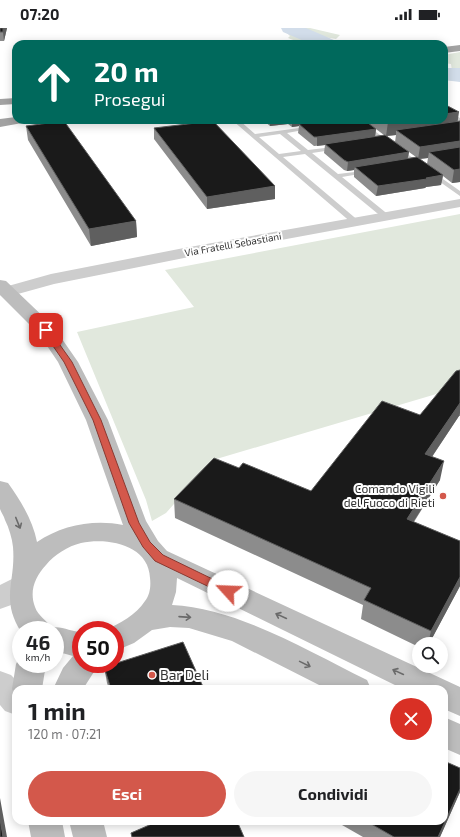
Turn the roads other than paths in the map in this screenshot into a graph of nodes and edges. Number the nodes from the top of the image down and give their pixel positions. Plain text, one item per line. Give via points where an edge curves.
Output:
1 (460, 43) edge
2 (448, 47) edge
3 (448, 48) edge
4 (460, 48) edge
5 (12, 101) edge
6 (0, 102) edge
7 (448, 113) edge
8 (12, 115) edge
9 (0, 117) edge
10 (460, 120) edge
11 (12, 121) edge
12 (0, 123) edge
13 (240, 124) edge
14 (362, 124) edge
15 (319, 126) edge
16 (282, 132) junction
17 (253, 136) junction
18 (392, 139) edge
19 (384, 140) junction
20 (376, 141) edge
21 (345, 146) edge
22 (306, 151) junction
23 (278, 156) junction
24 (421, 163) junction
25 (402, 166) edge
26 (373, 170) edge
27 (337, 176) junction
28 (460, 194) edge
29 (460, 203) edge
30 (386, 216) junction
31 (356, 222) junction
32 (3, 288) edge
33 (0, 489) edge
34 (153, 551) junction
35 (15, 586) edge
36 (146, 620) junction
37 (28, 621) edge
38 (124, 634) edge
39 (30, 673) edge
40 (78, 673) edge
41 (0, 684) edge
42 (28, 685) edge
43 (70, 685) edge
44 (348, 685) edge
45 (425, 685) edge
46 (448, 696) edge
47 (12, 697) edge
48 (460, 702) edge
49 (448, 734) edge
50 (460, 740) edge
51 (46, 825) edge
52 (87, 825) edge
53 (48, 837) edge
54 (90, 837) edge

1 - 2 highway
3 - 4 highway
5 - 6 highway
7 - 10 lane
8 - 9 highway
11 - 12 highway
13 - 17 lane
14 - 19 lane
15 - 16 lane
16 - 17 lane
16 - 22 lane
17 - 23 lane
18 - 19 lane
19 - 20 lane
19 - 24 lane
21 - 22 lane
22 - 23 lane
22 - 27 lane
23 - 31 lane
24 - 25 lane
24 - 28 lane
26 - 27 lane
27 - 30 lane
29 - 30 street, Via Fratelli Sebastiani
30 - 31 street, Via Fratelli Sebastiani
31 - 32 street, Via Fratelli Sebastiani
32 - 34 main road via 46,330 68,362 97,420 134,523
33 -> 35 main road via 24,540 26,554
34 - 35 main road via 130,536 111,531 70,536 51,545 35,558
34 - 36 main road via 164,572 164,589 158,605
45 -> 34 main road
35 - 37 main road via 21,609
36 - 38 main road
36 -> 44 main road via 170,616 189,617 239,631
39 - 42 main road
40 - 43 main road
41 - 47 street
46 - 48 main road
49 - 50 main road
51 - 53 main road
52 - 54 main road

